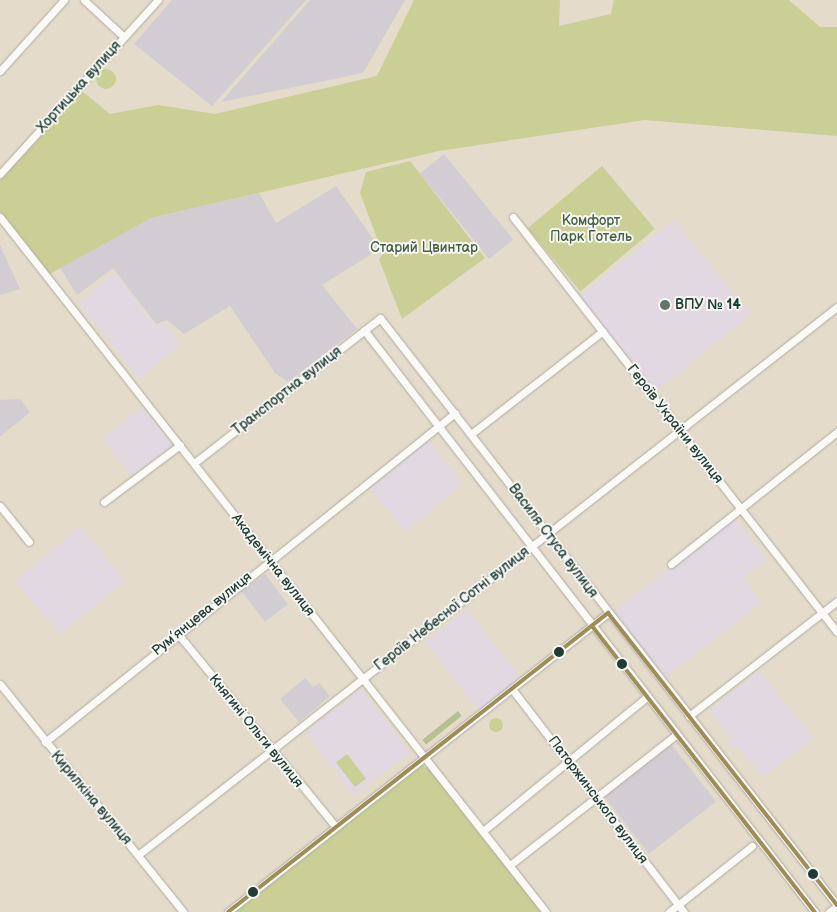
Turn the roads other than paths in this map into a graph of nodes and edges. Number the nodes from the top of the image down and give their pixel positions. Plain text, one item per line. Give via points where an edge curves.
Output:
1 (64, 0) edge
2 (84, 0) edge
3 (158, 0) edge
4 (124, 37) junction
5 (0, 70) edge
6 (0, 174) edge
7 (513, 216) dead end
8 (0, 217) edge
9 (837, 308) edge
10 (380, 318) joint
11 (364, 330) junction
12 (602, 331) junction
13 (455, 413) junction
14 (437, 427) junction
15 (679, 430) junction
16 (837, 432) edge
17 (471, 434) junction
18 (180, 445) junction
19 (194, 463) junction
20 (104, 502) dead end
21 (0, 506) edge
22 (742, 510) junction
23 (548, 533) junction
24 (29, 542) dead end
25 (530, 547) junction
26 (270, 560) junction
27 (671, 564) dead end
28 (837, 601) edge
29 (608, 613) junction
30 (822, 613) junction
31 (592, 626) junction
32 (837, 632) edge
33 (178, 634) junction
34 (363, 679) junction
35 (0, 684) edge
36 (512, 689) junction
37 (647, 698) junction
38 (689, 716) junction
39 (676, 735) junction
40 (45, 742) junction
41 (272, 751) junction
42 (427, 756) junction
43 (568, 761) junction
44 (596, 797) junction
45 (336, 827) junction
46 (483, 831) junction
47 (752, 846) dead end
48 (138, 855) junction
49 (510, 866) junction
50 (678, 905) junction
51 (837, 905) edge
52 (183, 912) edge
53 (228, 912) edge
54 (546, 912) edge
55 (669, 912) edge
56 (684, 912) edge
57 (815, 912) edge
58 (829, 912) edge

1 - 5 street
2 - 4 street
3 - 4 street, Хортицька вулиця
4 - 6 street, Хортицька вулиця
7 - 12 street, Героїв України вулиця
8 - 18 street, Академічна вулиця
9 - 15 street, Героїв Небесної Сотні вулиця
10 - 11 street, Транспортна вулиця
10 - 13 street, Василя Стуса вулиця
11 - 14 street, Василя Стуса вулиця
11 - 19 street, Транспортна вулиця
12 - 15 street, Героїв України вулиця
12 - 17 street
13 - 14 street, Рум’янцева вулиця
13 - 17 street, Василя Стуса вулиця
14 - 25 street, Василя Стуса вулиця
14 - 26 street, Рум’янцева вулиця
15 - 22 street, Героїв України вулиця
15 - 23 street, Героїв Небесної Сотні вулиця
16 - 22 street
17 - 23 street, Василя Стуса вулиця
18 - 19 street, Академічна вулиця
18 - 20 street
19 - 26 street, Академічна вулиця
21 - 24 street
22 - 27 street
22 - 30 street, Героїв України вулиця
23 - 25 street, Героїв Небесної Сотні вулиця
23 - 29 street, Василя Стуса вулиця
25 - 31 street, Василя Стуса вулиця
25 - 34 street, Героїв Небесної Сотні вулиця
26 - 33 street, Рум’янцева вулиця
26 - 34 street, Академічна вулиця
28 - 30 street
29 - 31 street
29 - 38 street, Василя Стуса вулиця
30 - 32 street, Героїв України вулиця
30 - 38 street
31 - 36 street
31 - 37 street, Василя Стуса вулиця
33 - 40 street, Рум’янцева вулиця
33 - 41 street, Княгині Ольги вулиця
34 - 41 street, Героїв Небесної Сотні вулиця
34 - 42 street, Академічна вулиця
35 - 40 street, Кирилкіна вулиця
36 - 42 street
36 - 43 street, Паторжинського вулиця
37 - 39 street, Василя Стуса вулиця
37 - 43 street
38 - 51 street, Василя Стуса вулиця
39 - 44 street
39 - 57 street, Василя Стуса вулиця
40 - 48 street, Кирилкіна вулиця
41 - 45 street, Княгині Ольги вулиця
41 - 48 street, Героїв Небесної Сотні вулиця
42 - 45 street
42 - 46 street, Академічна вулиця
43 - 44 street, Паторжинського вулиця
43 - 46 street
44 - 49 street
44 - 50 street, Паторжинського вулиця
45 - 53 street
46 - 49 street, Академічна вулиця
47 - 50 street
48 - 52 street, Кирилкіна вулиця
49 - 54 street, Академічна вулиця
50 - 55 street
50 - 56 street, Паторжинського вулиця
51 - 58 street

